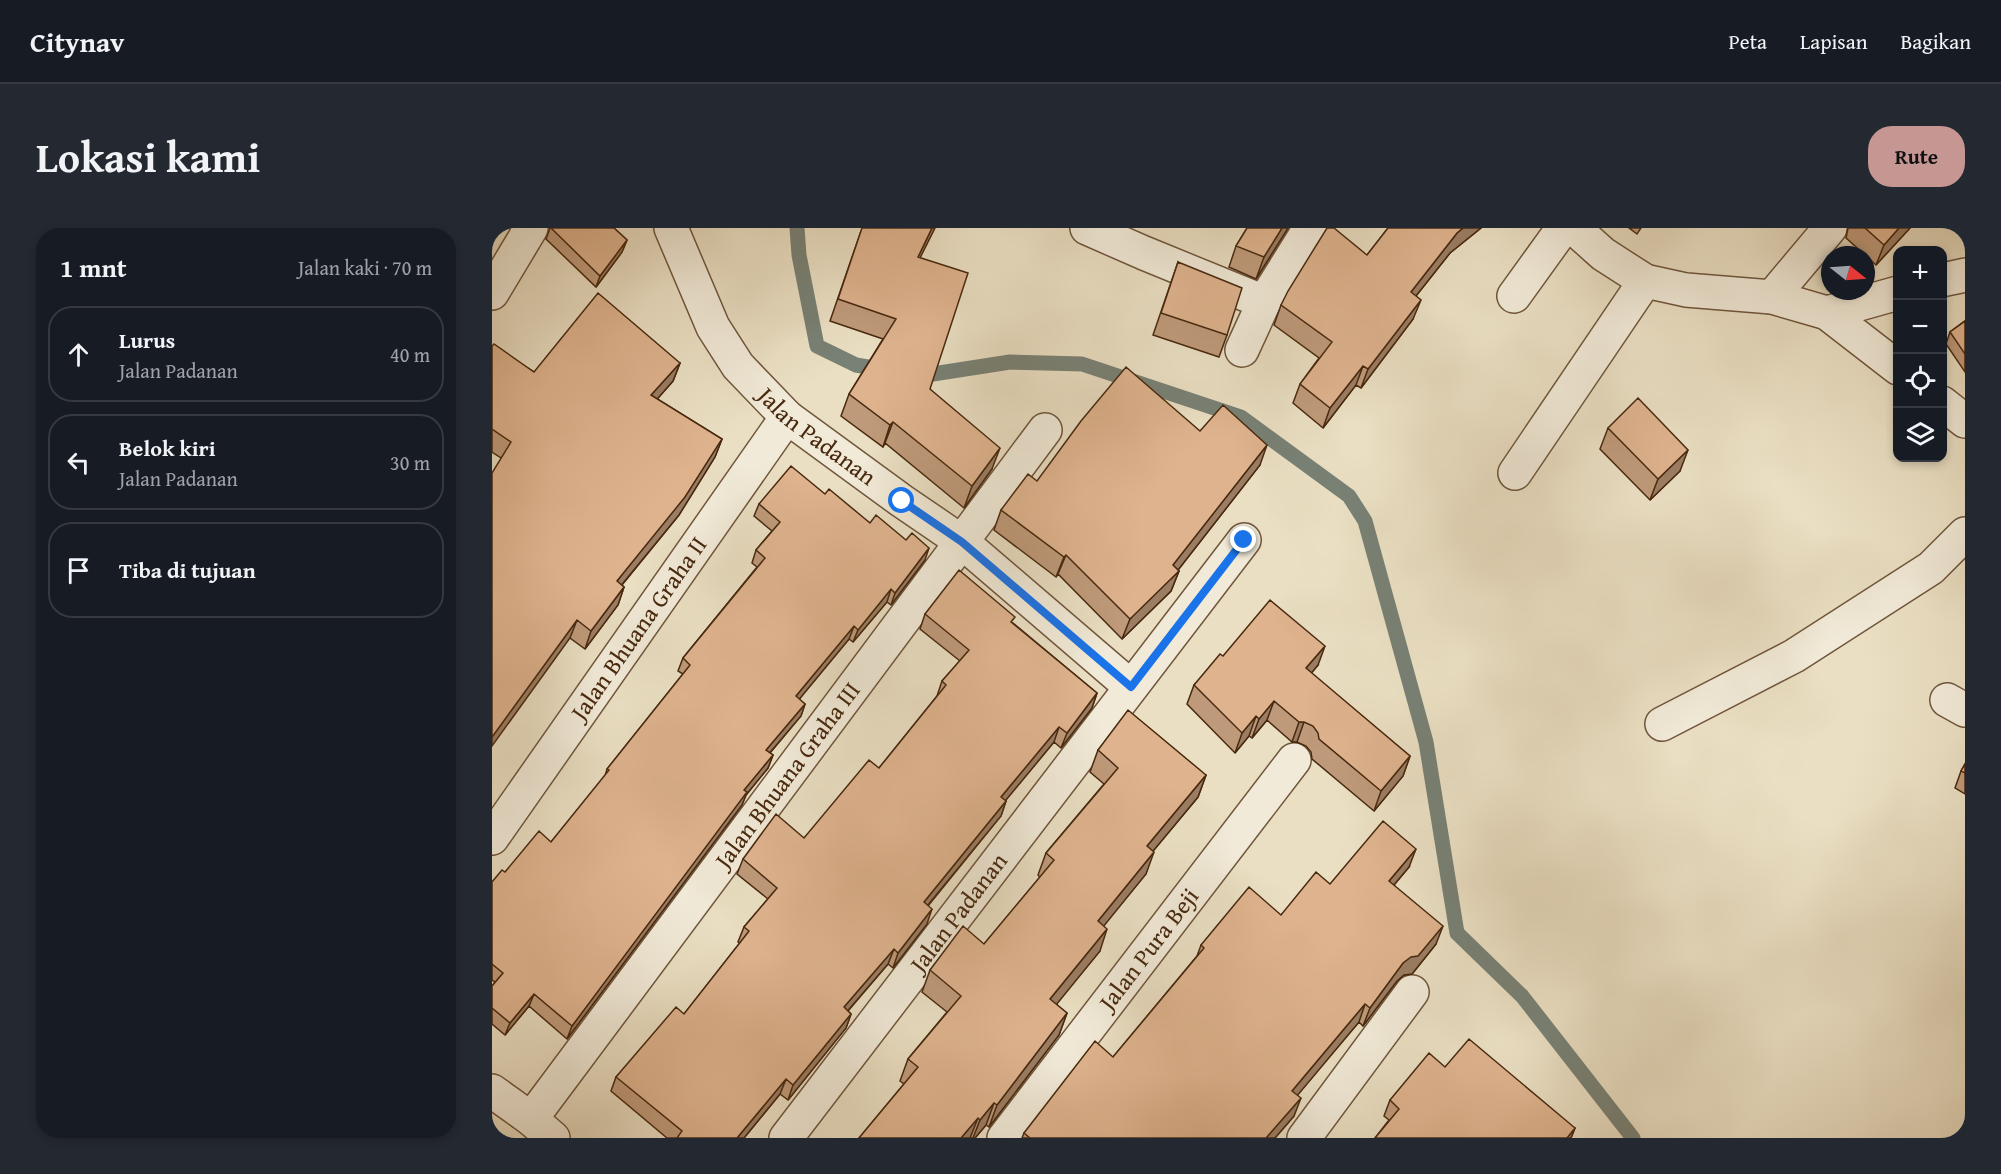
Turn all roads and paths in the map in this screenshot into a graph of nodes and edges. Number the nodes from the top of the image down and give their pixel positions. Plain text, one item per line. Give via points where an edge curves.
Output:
1 (531, 228) edge
2 (671, 228) edge
3 (1087, 228) edge
4 (1310, 228) edge
5 (1563, 228) edge
6 (1574, 228) edge
7 (1830, 228) edge
8 (1965, 275) edge
9 (1947, 279) edge
10 (1645, 281) junction
11 (492, 293) edge
12 (1893, 294) edge
13 (1514, 296) dead end
14 (1772, 297) junction
15 (1264, 302) junction
16 (1827, 313) junction
17 (1242, 350) dead end
18 (1893, 364) edge
19 (1947, 407) edge
20 (786, 417) junction
21 (1965, 421) edge
22 (1045, 430) dead end
23 (1515, 473) dead end
24 (1965, 534) edge
25 (1244, 540) dead end
26 (962, 542) junction
27 (1131, 687) junction
28 (1662, 724) dead end
29 (1294, 760) dead end
30 (492, 838) edge
31 (1412, 992) dead end
32 (492, 1091) edge
33 (542, 1129) edge
34 (786, 1138) edge
35 (1004, 1138) edge
36 (1304, 1138) edge

1 - 11 street
2 - 20 street, Jalan Padanan via 713,327 738,366
3 - 15 street
4 - 15 street
5 - 13 street
6 - 10 street via 1603,254
7 - 14 street
8 - 9 street
10 - 14 street via 1686,290
10 - 23 street
12 - 16 street
14 - 16 street
15 - 17 street
16 - 18 street
19 - 21 street
20 - 26 street, Jalan Padanan
20 - 30 street, Jalan Bhuana Graha II
22 - 26 street, Jalan Bhuana Graha III
24 - 28 street via 1931,568 1794,656
25 - 27 street, Jalan Padanan
26 - 27 street, Jalan Padanan
26 - 33 street, Jalan Bhuana Graha III
27 - 34 street, Jalan Padanan
29 - 35 street, Jalan Pura Beji
31 - 36 street
32 - 33 street

